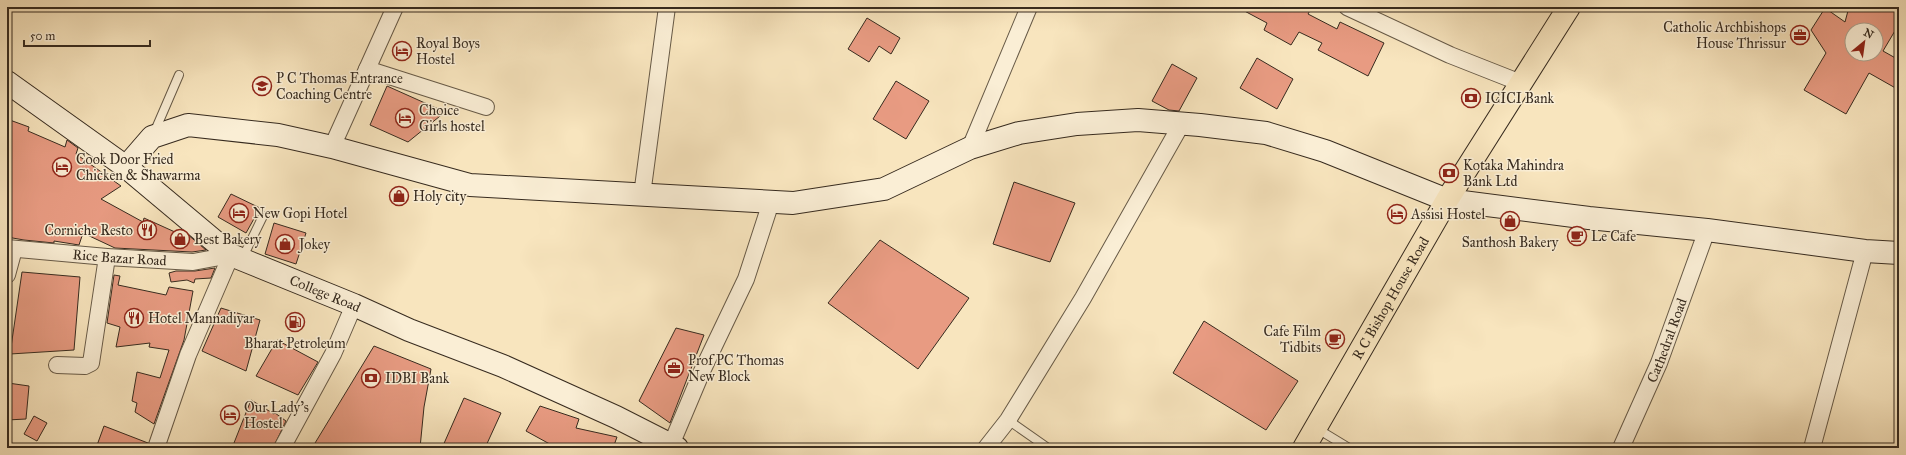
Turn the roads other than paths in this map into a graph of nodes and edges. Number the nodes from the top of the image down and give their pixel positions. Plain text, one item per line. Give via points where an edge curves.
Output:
1 (395, 7) edge
2 (667, 7) edge
3 (1029, 7) edge
4 (1347, 7) edge
5 (1569, 7) edge
6 (367, 69) junction
7 (179, 75) dead end
8 (7, 82) edge
9 (1521, 83) junction
10 (486, 107) dead end
11 (1182, 123) junction
12 (152, 137) junction
13 (332, 147) junction
14 (970, 148) junction
15 (126, 167) junction
16 (642, 195) junction
17 (1447, 200) junction
18 (771, 202) junction
19 (263, 216) dead end
20 (1707, 230) junction
21 (11, 249) edge
22 (1866, 251) junction
23 (1899, 253) edge
24 (107, 257) junction
25 (237, 257) junction
26 (7, 275) edge
27 (354, 305) junction
28 (57, 366) dead end
29 (1008, 420) junction
30 (1316, 428) junction
31 (674, 446) edge
32 (156, 448) edge
33 (282, 448) edge
34 (986, 448) edge
35 (1048, 448) edge
36 (1304, 448) edge
37 (1349, 448) edge
38 (1621, 448) edge
39 (1812, 448) edge

1 - 6 street
2 - 16 street
3 - 14 street
4 - 9 street via 1450,55
5 - 9 main road, R C Bishop House Road
6 - 10 street
6 - 13 street
7 - 12 lane
8 - 15 street, College Road
9 - 17 main road, R C Bishop House Road
11 - 14 street via 1138,120 1078,124 1019,134
11 - 17 street via 1266,133 1325,151
11 - 29 street via 1083,298
12 - 13 street via 188,125 278,135
12 - 15 street
13 - 16 street via 470,185
14 - 18 street via 884,189 793,203
15 - 25 street, College Road
16 - 18 street
17 - 20 street
17 - 30 main road, R C Bishop House Road
18 - 31 street via 746,279 703,369
19 - 25 lane
20 - 22 street
20 - 38 street, Cathedral Road via 1659,363
21 - 24 street, Rice Bazar Road
21 - 26 street
22 - 23 street
22 - 39 street
24 - 25 street, Rice Bazar Road via 193,262
24 - 28 street via 91,363 85,366
25 - 27 street, College Road
25 - 32 street via 188,355
27 - 31 street, College Road via 409,330 503,366
27 - 33 street via 333,354
29 - 34 street
29 - 35 lane
30 - 36 main road, R C Bishop House Road
30 - 37 lane

